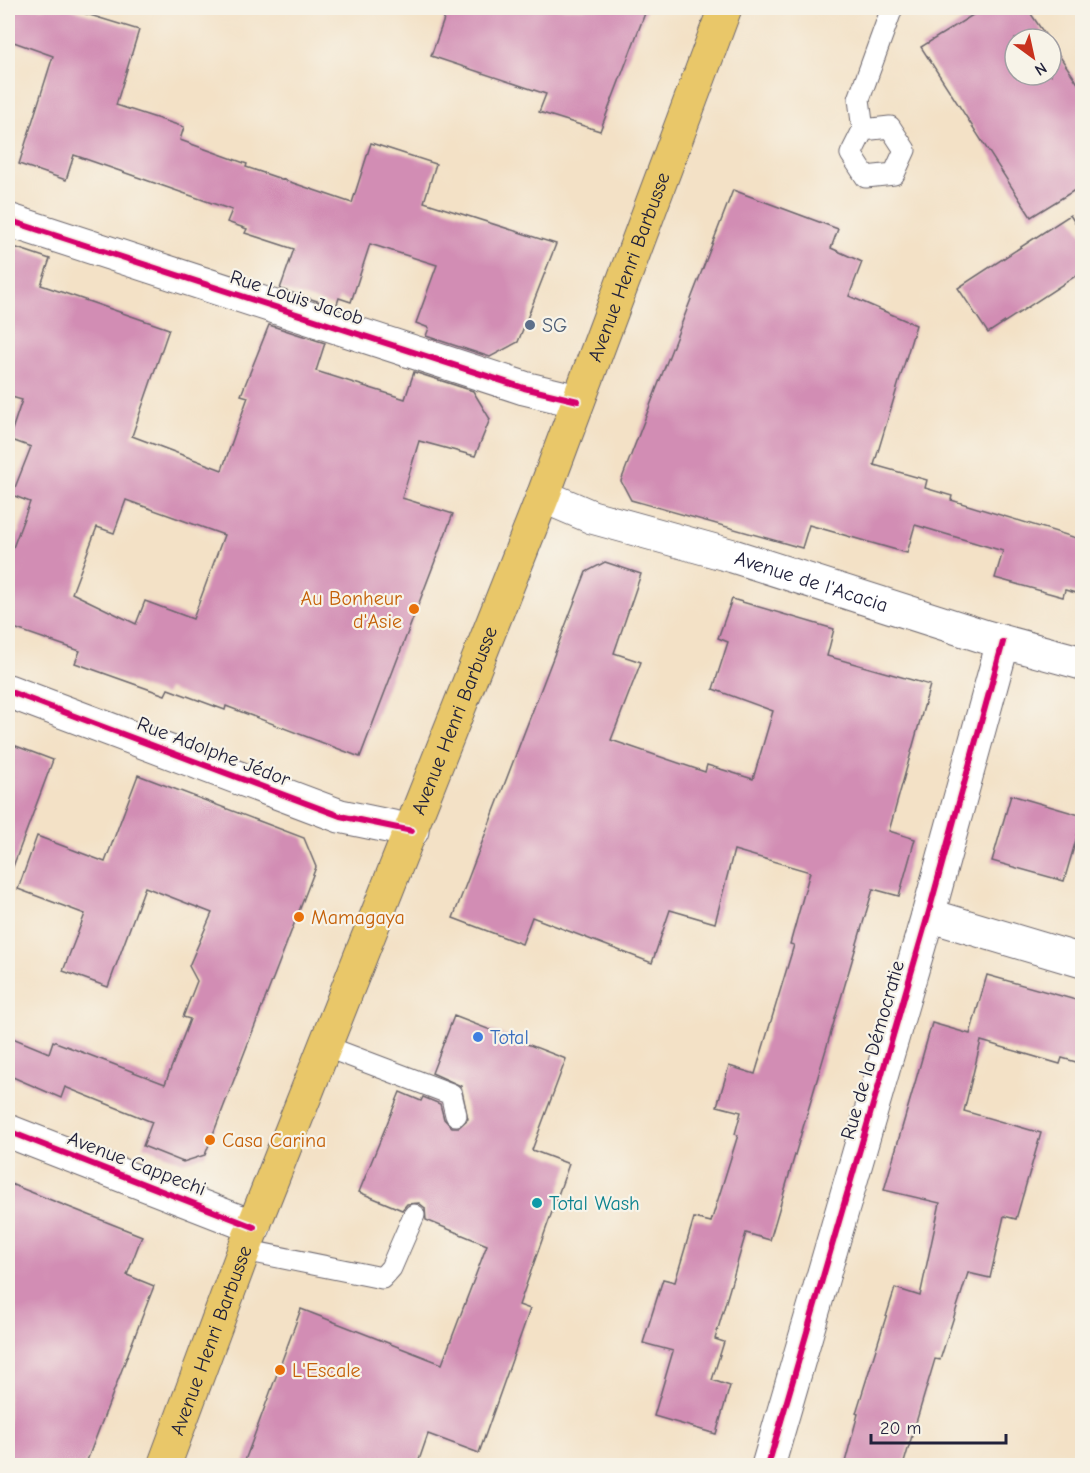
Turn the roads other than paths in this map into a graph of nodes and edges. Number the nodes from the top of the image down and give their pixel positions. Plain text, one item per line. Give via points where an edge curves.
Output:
1 (725, 8) edge
2 (892, 8) edge
3 (862, 130) dead end
4 (8, 220) edge
5 (578, 401) junction
6 (543, 496) junction
7 (1003, 642) junction
8 (1083, 663) edge
9 (8, 691) edge
10 (412, 831) junction
11 (928, 915) junction
12 (1083, 961) edge
13 (327, 1047) junction
14 (456, 1115) dead end
15 (8, 1131) edge
16 (414, 1215) dead end
17 (249, 1239) junction
18 (164, 1466) edge
19 (768, 1466) edge

1 - 5 main road, Avenue Henri Barbusse
2 - 3 lane via 859,99
4 - 5 street, Rue Louis Jacob via 524,388
5 - 6 main road, Avenue Henri Barbusse
6 - 7 street, Avenue de l'Acacia via 592,517 733,556
6 - 10 main road, Avenue Henri Barbusse
7 - 8 street, Avenue de l'Acacia
7 - 11 street, Rue de la Démocratie
9 - 10 street, Rue Adolphe Jédor via 340,816
10 - 13 main road, Avenue Henri Barbusse
11 - 12 street
11 - 19 street, Rue de la Démocratie
13 - 14 lane via 451,1094
13 - 17 main road, Avenue Henri Barbusse
15 - 17 street, Avenue Cappechi
16 - 17 lane via 391,1268 382,1278
17 - 18 main road, Avenue Henri Barbusse

